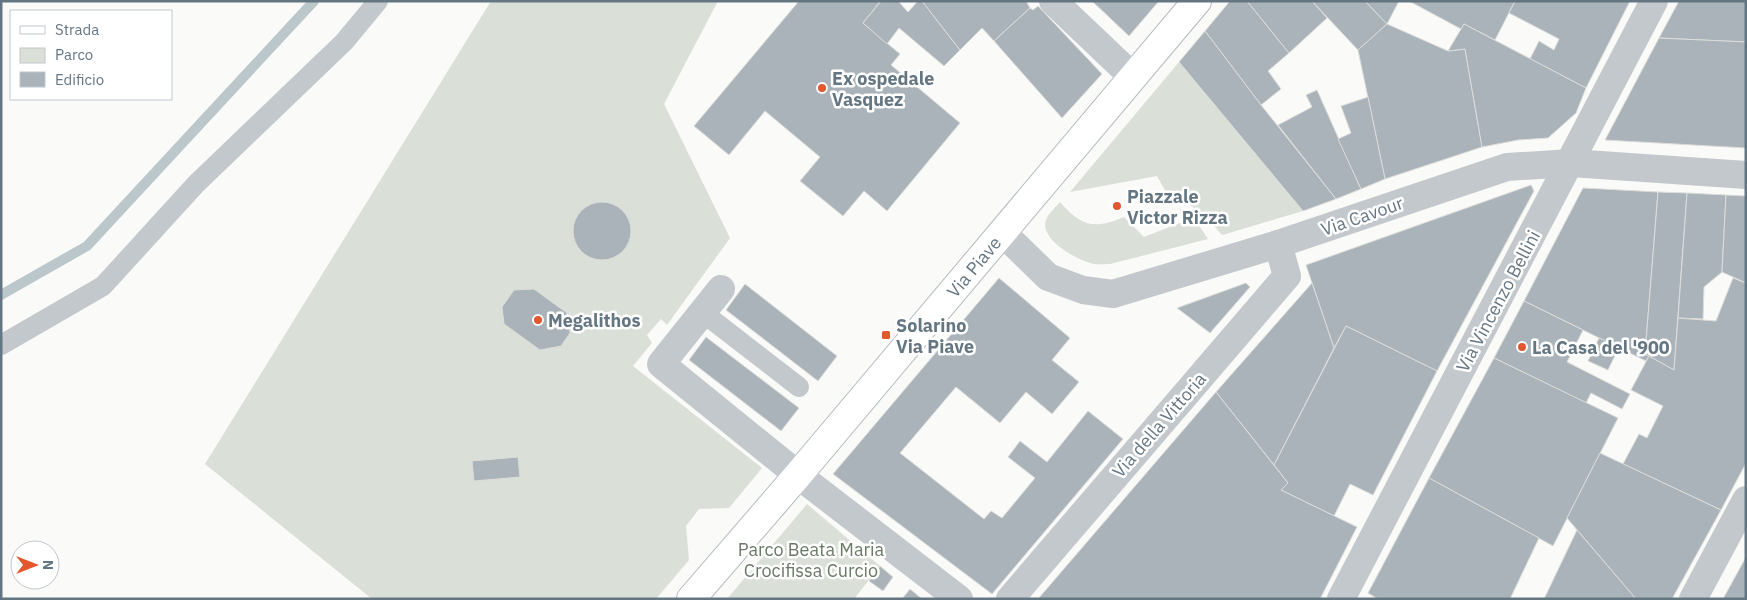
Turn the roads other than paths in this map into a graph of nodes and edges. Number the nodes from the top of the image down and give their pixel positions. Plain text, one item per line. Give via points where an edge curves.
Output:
1 (378, 1) edge
2 (1053, 1) edge
3 (1197, 1) edge
4 (1654, 1) edge
5 (1133, 77) junction
6 (1571, 163) junction
7 (1746, 175) edge
8 (1003, 232) junction
9 (1278, 244) junction
10 (721, 289) dead end
11 (702, 312) junction
12 (1, 345) edge
13 (799, 386) dead end
14 (798, 475) junction
15 (1746, 500) edge
16 (691, 599) edge
17 (959, 599) edge
18 (1010, 599) edge
19 (1341, 599) edge
20 (1692, 599) edge

1 - 12 lane via 344,42 196,184 103,286
2 - 5 street
3 - 5 main road, Via Piave
4 - 6 street, Via Vincenzo Bellini
5 - 8 main road, Via Piave
6 - 7 street, Via Cavour
6 - 9 street, Via Cavour via 1507,167
6 - 19 street, Via Vincenzo Bellini
8 - 9 street, Via Cavour via 1048,278 1083,290 1113,294
8 - 14 main road, Via Piave
9 - 18 street, Via della Vittoria via 1287,276
10 - 11 street
11 - 13 lane
11 - 14 street via 661,364
14 - 16 main road, Via Piave
14 - 17 street
15 - 20 street

